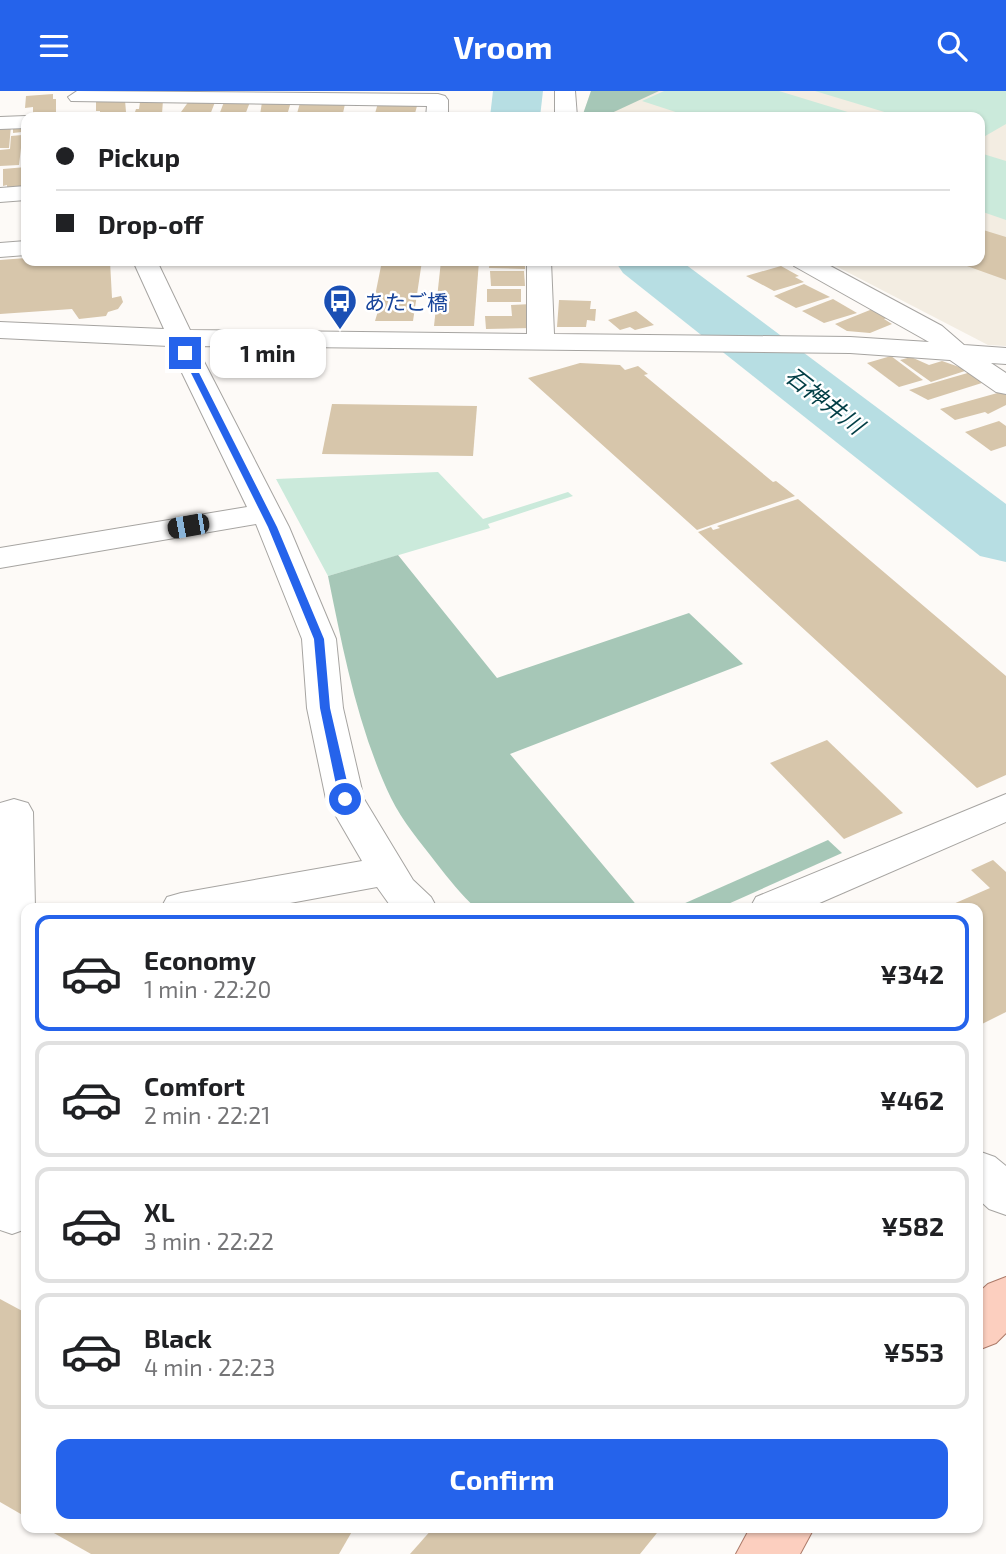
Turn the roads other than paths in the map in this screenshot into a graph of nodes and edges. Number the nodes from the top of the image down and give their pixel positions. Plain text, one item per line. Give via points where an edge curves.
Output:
1 (565, 91) edge
2 (229, 94) edge
3 (79, 102) edge
4 (351, 102) edge
5 (437, 112) edge
6 (566, 112) edge
7 (21, 122) edge
8 (0, 123) edge
9 (21, 194) edge
10 (0, 195) edge
11 (21, 248) edge
12 (0, 250) edge
13 (147, 266) edge
14 (539, 266) edge
15 (812, 266) edge
16 (2, 338) edge
17 (179, 338) junction
18 (541, 342) junction
19 (955, 351) junction
20 (1006, 356) edge
21 (1006, 386) edge
22 (265, 513) junction
23 (0, 558) edge
24 (1006, 807) edge
25 (14, 812) dead end
26 (388, 871) junction
27 (209, 903) edge
28 (412, 903) edge
29 (782, 903) edge
30 (16, 938) edge
31 (983, 1175) edge
32 (1006, 1194) edge
33 (13, 1213) edge
34 (1006, 1300) edge
35 (983, 1321) edge
36 (782, 1533) edge
37 (764, 1554) edge

1 - 6 street
2 - 3 street
2 - 4 street
4 - 5 street via 438,100
7 - 8 street
9 - 10 street
11 - 12 street
13 - 17 street
14 - 18 street
15 - 19 street via 933,332
16 - 17 street
17 - 18 street
17 - 22 street
18 - 19 street via 788,343
19 - 20 street
19 - 21 street
22 - 23 street
22 - 26 street via 319,639 325,708 345,799
24 - 29 street
25 - 30 street
26 - 27 street
26 - 28 street
30 - 33 street
31 - 32 street
34 - 35 main road
36 - 37 main road

